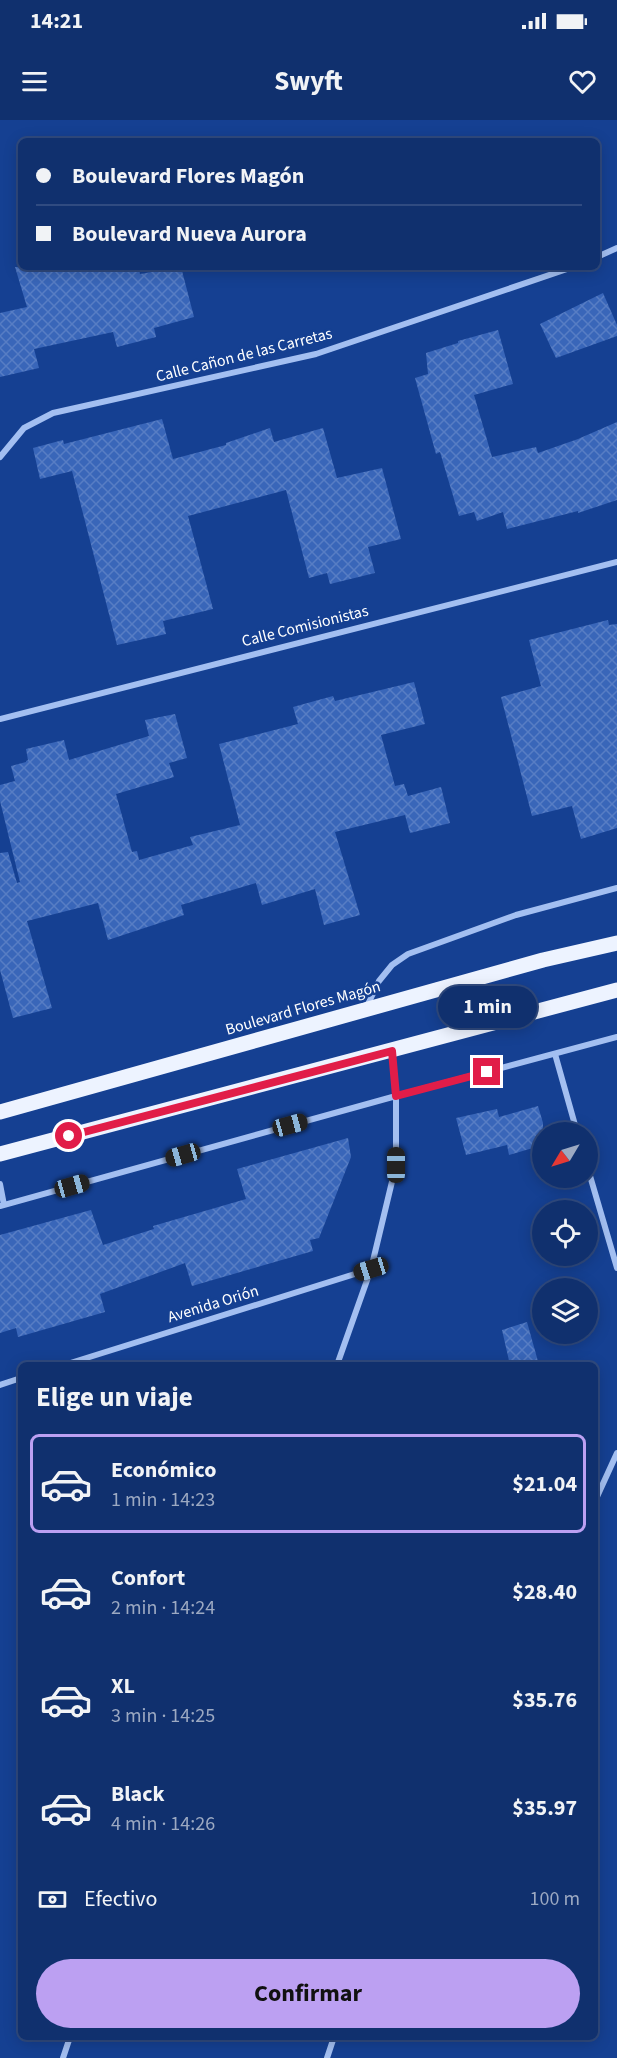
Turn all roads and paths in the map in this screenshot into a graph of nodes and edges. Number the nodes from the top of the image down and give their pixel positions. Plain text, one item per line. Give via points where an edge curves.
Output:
1 (617, 248) edge
2 (600, 255) edge
3 (564, 270) edge
4 (0, 457) edge
5 (617, 562) edge
6 (0, 718) edge
7 (617, 888) edge
8 (617, 943) edge
9 (617, 990) edge
10 (366, 1010) junction
11 (617, 1037) edge
12 (392, 1051) junction
13 (555, 1054) junction
14 (396, 1096) junction
15 (0, 1112) edge
16 (575, 1122) edge
17 (0, 1155) edge
18 (0, 1184) edge
19 (594, 1188) edge
20 (2, 1205) edge
21 (617, 1268) edge
22 (371, 1269) junction
23 (74, 1362) edge
24 (338, 1362) edge
25 (18, 1379) edge
26 (0, 1385) edge
27 (617, 1453) edge
28 (598, 1495) edge
29 (69, 2040) edge
30 (333, 2040) edge
31 (63, 2058) edge
32 (327, 2058) edge

1 - 2 street
3 - 4 street, Calle Cañon de las Carretas via 316,354 53,413 24,428
5 - 6 street, Calle Comisionistas
7 - 10 street via 516,915 408,954 379,981
8 - 10 main road, Boulevard Flores Magón
9 - 12 main road
10 - 15 main road, Boulevard Flores Magón
11 - 13 street
12 - 14 street
12 - 17 main road
13 - 14 street
13 - 16 street
14 - 20 street
14 - 22 street via 396,1165
18 - 20 street
19 - 21 street
22 - 23 street, Avenida Orión
22 - 24 street
25 - 26 street
27 - 28 street
29 - 31 street
30 - 32 street

